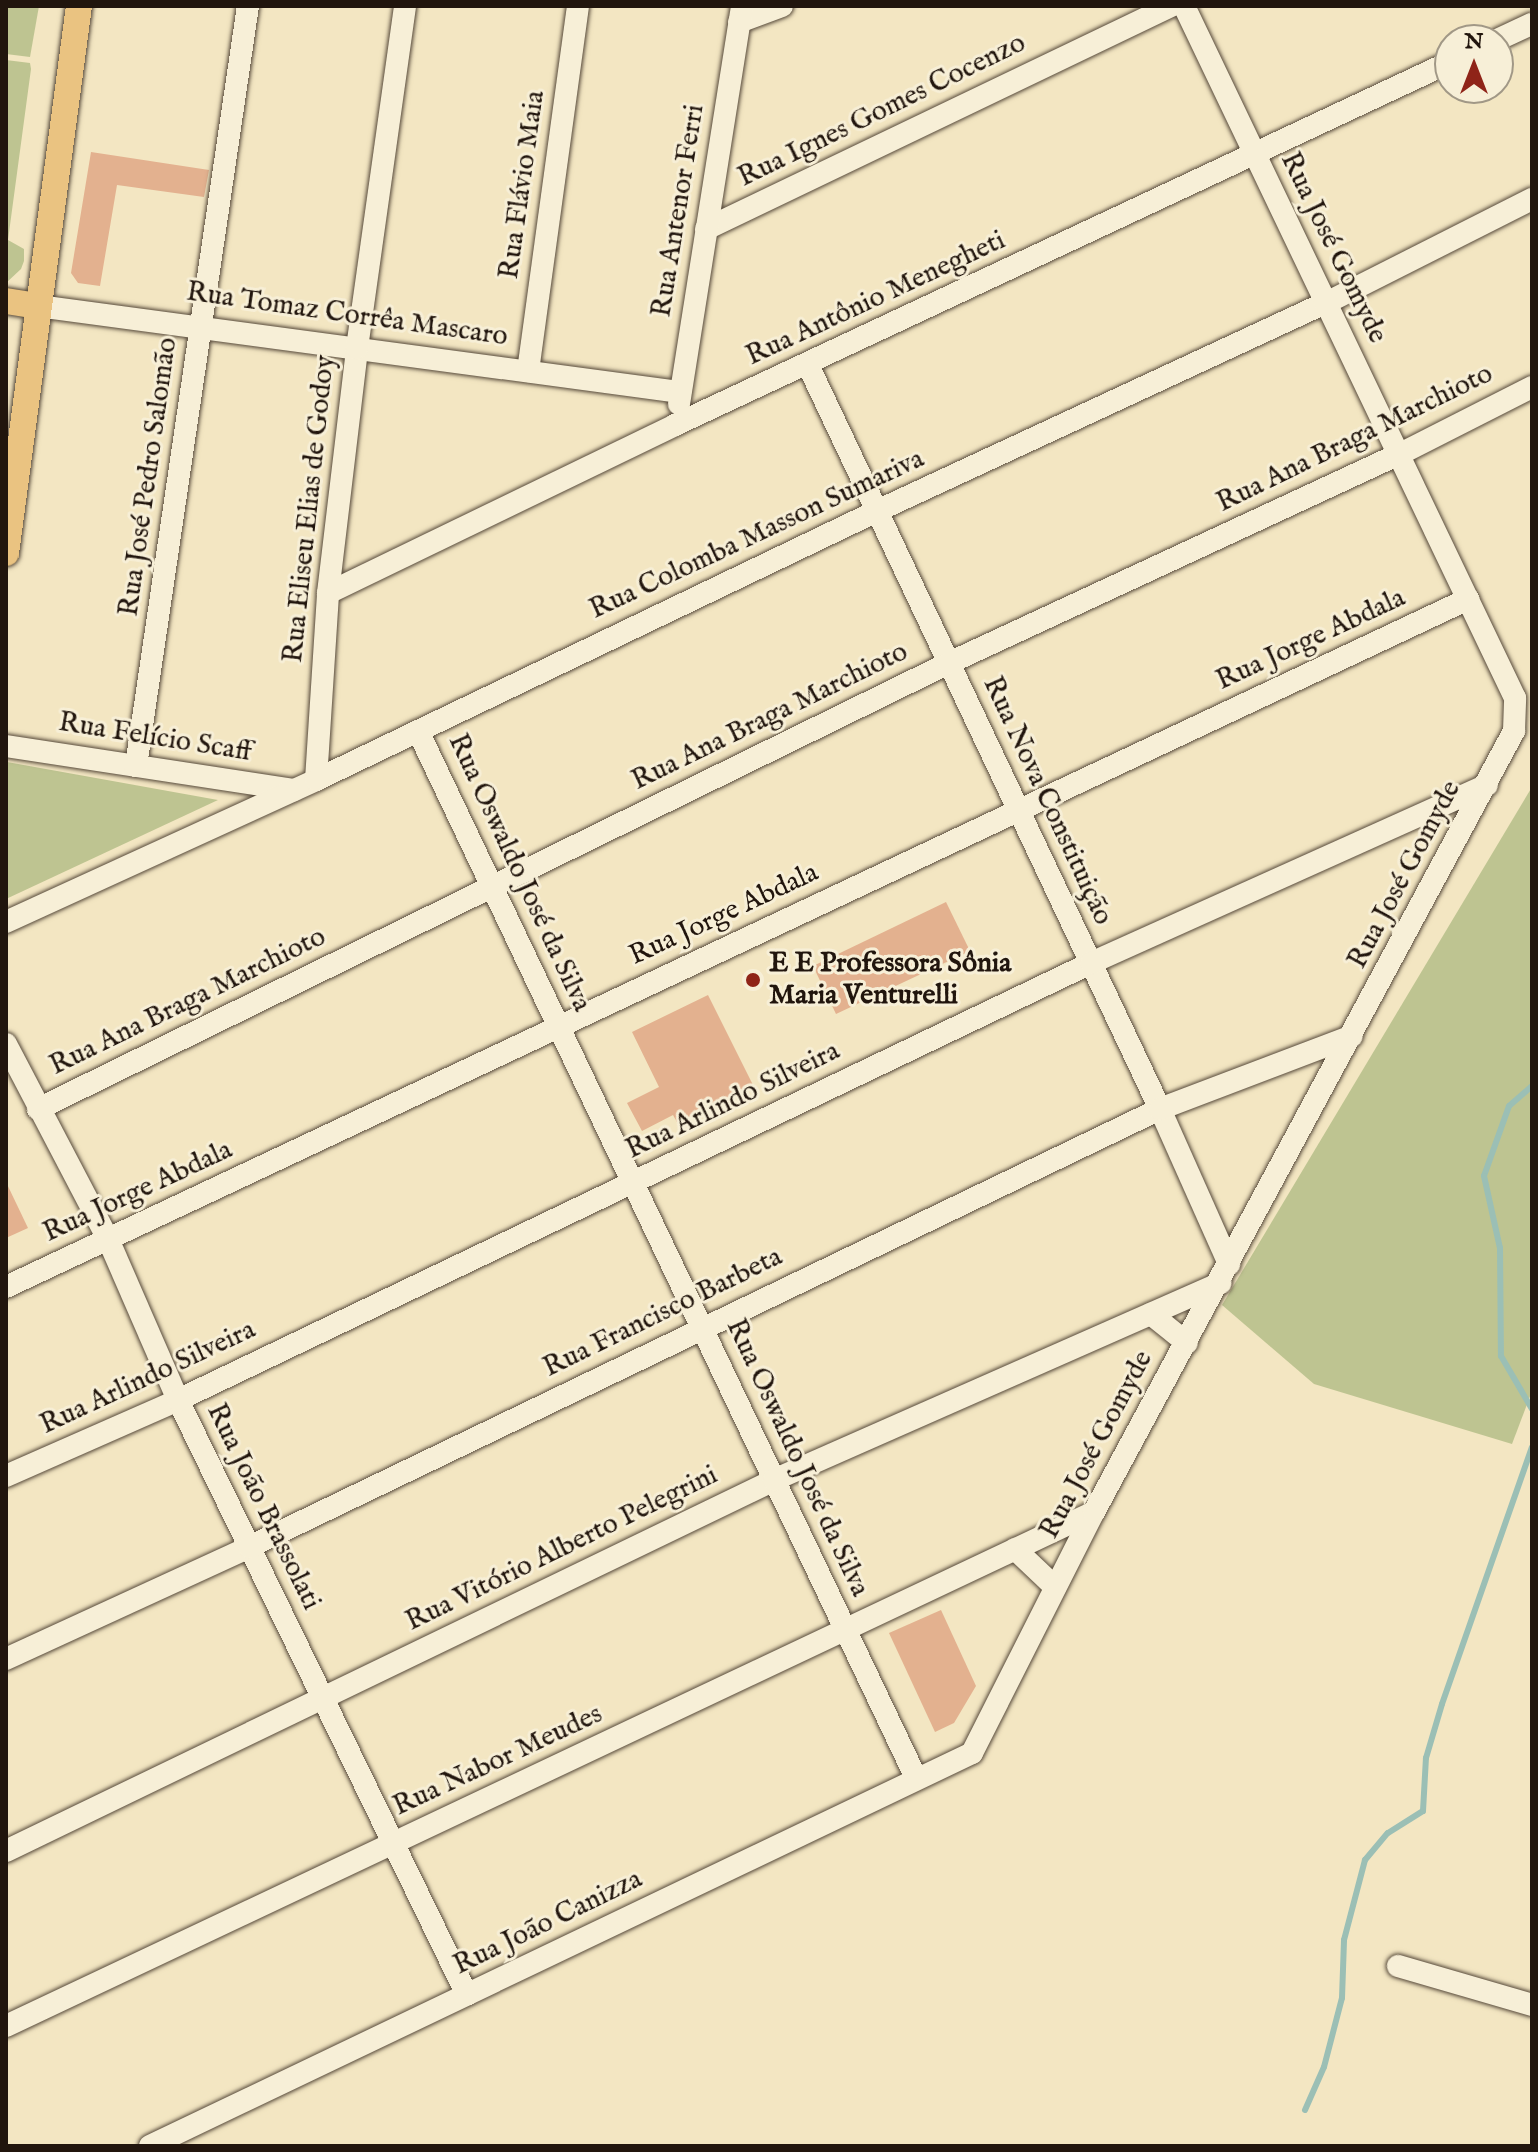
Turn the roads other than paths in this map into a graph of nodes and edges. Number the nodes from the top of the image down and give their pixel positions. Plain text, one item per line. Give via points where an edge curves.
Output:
1 (79, 6) edge
2 (248, 6) edge
3 (405, 6) edge
4 (578, 6) edge
5 (782, 6) edge
6 (1171, 6) edge
7 (1184, 6) edge
8 (741, 14) edge
9 (1434, 70) edge
10 (1255, 154) junction
11 (1532, 199) edge
12 (706, 229) junction
13 (6, 301) edge
14 (1326, 303) junction
15 (38, 306) junction
16 (201, 328) junction
17 (357, 348) junction
18 (808, 365) junction
19 (528, 371) junction
20 (1532, 387) edge
21 (680, 392) junction
22 (675, 425) junction
23 (1400, 454) junction
24 (877, 511) junction
25 (6, 553) edge
26 (328, 593) junction
27 (1468, 599) junction
28 (949, 663) junction
29 (418, 731) junction
30 (6, 746) edge
31 (136, 766) junction
32 (305, 785) junction
33 (1487, 785) junction
34 (1019, 810) junction
35 (492, 886) junction
36 (6, 922) edge
37 (1091, 963) junction
38 (559, 1026) junction
39 (1352, 1036) junction
40 (6, 1044) edge
41 (38, 1109) junction
42 (1160, 1109) junction
43 (633, 1182) junction
44 (108, 1239) junction
45 (1224, 1273) junction
46 (6, 1287) edge
47 (1151, 1314) junction
48 (701, 1326) junction
49 (1187, 1343) junction
50 (178, 1400) junction
51 (6, 1476) edge
52 (774, 1480) junction
53 (1094, 1512) junction
54 (249, 1547) junction
55 (1015, 1549) junction
56 (1055, 1587) junction
57 (845, 1629) junction
58 (6, 1659) edge
59 (323, 1698) junction
60 (972, 1753) joint
61 (916, 1778) junction
62 (393, 1843) junction
63 (6, 1851) edge
64 (1398, 1966) dead end
65 (467, 1995) junction
66 (1532, 2005) edge
67 (6, 2026) edge
68 (150, 2146) edge

1 - 15 main road
2 - 16 street, Rua José Pedro Salomão
3 - 17 street, Rua Eliseu Elias de Godoy
4 - 19 street, Rua Flávio Maia
5 - 8 street
6 - 12 street, Rua Ignes Gomes Cocenzo
7 - 10 street, Rua José Gomyde
8 - 12 street, Rua Antenor Ferri
9 - 10 street, Rua Antônio Menegheti
10 - 14 street, Rua José Gomyde
10 - 18 street, Rua Antônio Menegheti
11 - 14 street, Rua Colomba Masson Sumariva
12 - 21 street, Rua Antenor Ferri
13 - 15 main road, Rua Tomaz Corrêa Mascaro
14 - 23 street, Rua José Gomyde
14 - 24 street, Rua Colomba Masson Sumariva
15 - 16 street, Rua Tomaz Corrêa Mascaro
15 - 25 main road
16 - 17 street, Rua Tomaz Corrêa Mascaro
16 - 31 street, Rua José Pedro Salomão
17 - 19 street, Rua Tomaz Corrêa Mascaro
17 - 26 street, Rua Eliseu Elias de Godoy
18 - 22 street, Rua Antônio Menegheti
18 - 24 street, Rua Nova Constituição
19 - 21 street, Rua Tomaz Corrêa Mascaro
20 - 23 street, Rua Ana Braga Marchioto
21 - 22 street, Rua Antenor Ferri
22 - 26 street, Rua Antônio Menegheti
23 - 27 street, Rua José Gomyde
23 - 28 street, Rua Ana Braga Marchioto
24 - 28 street, Rua Nova Constituição
24 - 29 street, Rua Colomba Masson Sumariva
26 - 32 street, Rua Eliseu Elias de Godoy
27 - 33 street, Rua José Gomyde via 1515,698 1517,714
27 - 34 street, Rua Jorge Abdala
28 - 34 street, Rua Nova Constituição
28 - 35 street, Rua Ana Braga Marchioto
29 - 32 street, Rua Colomba Masson Sumariva
29 - 35 street, Rua Oswaldo José da Silva
30 - 31 street, Rua Felício Scaff
31 - 32 street, Rua Felício Scaff
32 - 36 street, Rua Colomba Masson Sumariva
33 - 37 street, Rua Arlindo Silveira
33 - 39 street, Rua José Gomyde
34 - 37 street, Rua Nova Constituição
34 - 38 street, Rua Jorge Abdala
35 - 38 street, Rua Oswaldo José da Silva
35 - 41 street, Rua Ana Braga Marchioto
37 - 42 street, Rua Nova Constituição
37 - 43 street, Rua Arlindo Silveira
38 - 43 street, Rua Oswaldo José da Silva
38 - 44 street, Rua Jorge Abdala
39 - 42 street, Rua Francisco Barbeta
39 - 45 street, Rua José Gomyde
40 - 41 street, Rua João Brassolati
41 - 44 street, Rua João Brassolati
42 - 45 street, Rua Nova Constituição
42 - 48 street, Rua Francisco Barbeta
43 - 48 street, Rua Oswaldo José da Silva
43 - 50 street, Rua Arlindo Silveira
44 - 46 street, Rua Jorge Abdala
44 - 50 street, Rua João Brassolati
45 - 47 street, Rua Vitório Alberto Pelegrini
45 - 49 street, Rua José Gomyde
47 - 49 street
47 - 52 street, Rua Vitório Alberto Pelegrini
48 - 52 street, Rua Oswaldo José da Silva
48 - 54 street, Rua Francisco Barbeta
49 - 53 street, Rua José Gomyde
50 - 51 street, Rua Arlindo Silveira
50 - 54 street, Rua João Brassolati
52 - 57 street, Rua Oswaldo José da Silva
52 - 59 street, Rua Vitório Alberto Pelegrini
53 - 55 street, Rua Nabor Meudes
53 - 56 street, Rua José Gomyde
54 - 58 street, Rua Francisco Barbeta
54 - 59 street, Rua João Brassolati
55 - 56 street
55 - 57 street, Rua Nabor Meudes
56 - 60 street, Rua José Gomyde
57 - 61 street, Rua Oswaldo José da Silva
57 - 62 street, Rua Nabor Meudes
59 - 62 street, Rua João Brassolati
59 - 63 street, Rua Vitório Alberto Pelegrini
60 - 61 street, Rua João Canizza
61 - 65 street, Rua João Canizza
62 - 65 street, Rua João Brassolati
62 - 67 street, Rua Nabor Meudes
64 - 66 street
65 - 68 street, Rua João Canizza

